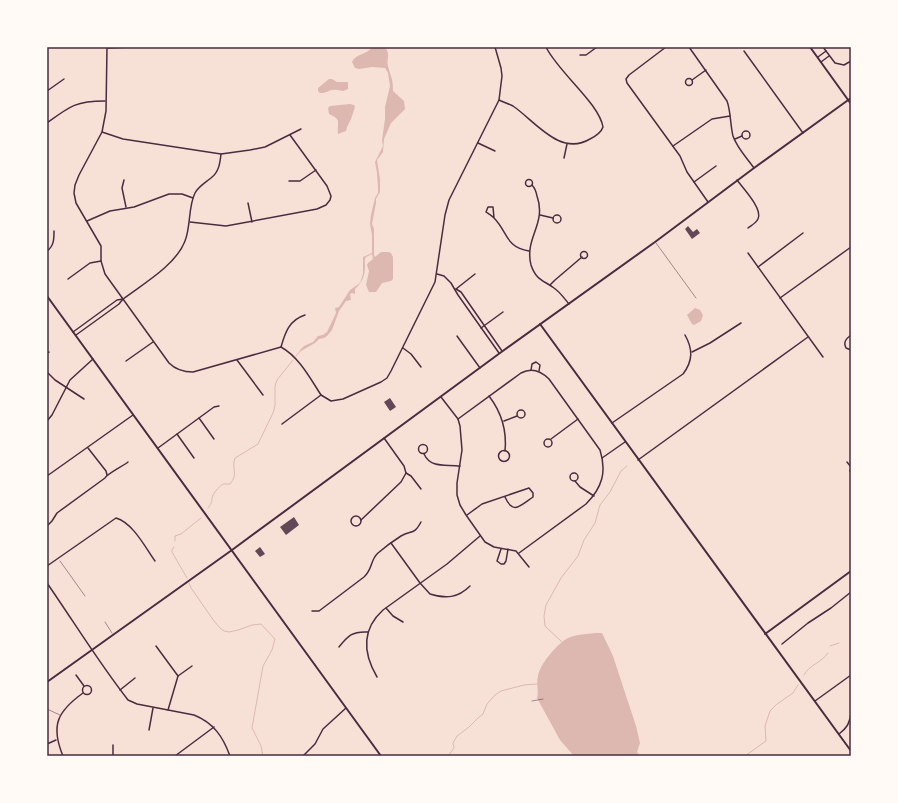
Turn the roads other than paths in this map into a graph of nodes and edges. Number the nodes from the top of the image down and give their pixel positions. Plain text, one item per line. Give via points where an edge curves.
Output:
1 (129, 47) edge
2 (495, 47) edge
3 (546, 47) edge
4 (597, 47) edge
5 (666, 47) edge
6 (689, 47) edge
7 (810, 47) edge
8 (823, 47) edge
9 (108, 48) edge
10 (744, 51) dead end
11 (826, 51) junction
12 (580, 55) dead end
13 (829, 56) junction
14 (817, 58) junction
15 (851, 61) edge
16 (821, 62) junction
17 (706, 70) junction
18 (64, 79) dead end
19 (692, 80) dead end
20 (47, 91) edge
21 (851, 98) edge
22 (499, 100) junction
23 (848, 100) junction
24 (106, 101) junction
25 (851, 104) edge
26 (730, 116) junction
27 (47, 123) edge
28 (301, 129) dead end
29 (102, 132) junction
30 (802, 133) junction
31 (290, 135) junction
32 (742, 136) junction
33 (735, 139) junction
34 (478, 142) junction
35 (567, 144) junction
36 (672, 147) junction
37 (494, 151) dead end
38 (221, 154) junction
39 (564, 158) dead end
40 (716, 166) dead end
41 (754, 168) junction
42 (316, 170) junction
43 (124, 180) dead end
44 (737, 180) junction
45 (289, 181) dead end
46 (694, 182) junction
47 (532, 185) dead end
48 (193, 198) junction
49 (708, 202) junction
50 (248, 203) dead end
51 (126, 207) junction
52 (540, 215) junction
53 (494, 218) junction
54 (553, 218) dead end
55 (87, 221) junction
56 (190, 222) junction
57 (252, 222) junction
58 (748, 228) dead end
59 (54, 231) dead end
60 (803, 233) dead end
61 (655, 242) junction
62 (851, 247) edge
63 (529, 250) junction
64 (47, 251) edge
65 (748, 253) dead end
66 (582, 258) dead end
67 (101, 261) junction
68 (758, 267) junction
69 (437, 274) junction
70 (475, 274) dead end
71 (68, 278) dead end
72 (550, 285) junction
73 (456, 289) junction
74 (47, 296) edge
75 (696, 298) dead end
76 (780, 298) junction
77 (123, 299) junction
78 (569, 304) junction
79 (503, 312) dead end
80 (305, 315) dead end
81 (741, 323) dead end
82 (540, 324) junction
83 (484, 325) junction
84 (481, 328) junction
85 (73, 332) junction
86 (76, 335) junction
87 (685, 335) dead end
88 (851, 335) edge
89 (457, 336) dead end
90 (808, 337) junction
91 (153, 342) junction
92 (281, 347) junction
93 (403, 348) junction
94 (851, 350) edge
95 (503, 351) junction
96 (50, 352) dead end
97 (692, 352) junction
98 (500, 353) junction
99 (47, 354) edge
100 (823, 357) dead end
101 (93, 359) junction
102 (237, 360) junction
103 (126, 361) dead end
104 (421, 367) dead end
105 (480, 368) junction
106 (531, 370) junction
107 (539, 371) junction
108 (47, 372) edge
109 (66, 387) junction
110 (263, 395) dead end
111 (321, 395) junction
112 (489, 396) junction
113 (441, 397) junction
114 (84, 399) dead end
115 (219, 406) dead end
116 (133, 415) junction
117 (517, 416) junction
118 (199, 418) junction
119 (458, 419) junction
120 (578, 419) junction
121 (47, 421) edge
122 (504, 422) junction
123 (612, 423) junction
124 (282, 424) dead end
125 (177, 434) junction
126 (384, 438) junction
127 (214, 439) dead end
128 (550, 439) junction
129 (625, 442) junction
130 (88, 448) junction
131 (158, 448) junction
132 (505, 452) junction
133 (424, 454) junction
134 (194, 458) dead end
135 (602, 458) junction
136 (638, 460) junction
137 (128, 462) dead end
138 (847, 462) dead end
139 (460, 466) junction
140 (851, 467) edge
141 (406, 473) junction
142 (851, 473) edge
143 (107, 475) junction
144 (47, 476) edge
145 (575, 481) junction
146 (420, 489) dead end
147 (594, 496) junction
148 (505, 497) junction
149 (466, 515) junction
150 (361, 520) junction
151 (421, 522) dead end
152 (47, 526) edge
153 (480, 536) junction
154 (391, 543) junction
155 (501, 549) junction
156 (508, 549) junction
157 (232, 550) junction
158 (519, 554) junction
159 (155, 561) dead end
160 (47, 566) edge
161 (529, 567) dead end
162 (851, 571) edge
163 (47, 583) edge
164 (420, 583) junction
165 (470, 586) dead end
166 (851, 592) edge
167 (386, 608) junction
168 (312, 611) dead end
169 (105, 622) dead end
170 (403, 622) dead end
171 (368, 632) junction
172 (113, 634) junction
173 (765, 634) junction
174 (782, 644) dead end
175 (156, 646) dead end
176 (339, 647) dead end
177 (92, 650) junction
178 (192, 666) dead end
179 (76, 675) dead end
180 (851, 675) edge
181 (178, 676) junction
182 (377, 677) dead end
183 (135, 678) dead end
184 (47, 682) edge
185 (84, 686) junction
186 (120, 690) junction
187 (83, 693) junction
188 (814, 701) junction
189 (153, 708) junction
190 (346, 708) junction
191 (47, 710) edge
192 (168, 710) junction
193 (851, 714) edge
194 (60, 715) junction
195 (850, 722) edge
196 (214, 727) junction
197 (149, 730) dead end
198 (839, 734) junction
199 (57, 740) junction
200 (47, 744) edge
201 (113, 745) dead end
202 (851, 751) edge
203 (63, 756) edge
204 (113, 756) edge
205 (175, 756) edge
206 (230, 756) edge
207 (302, 756) edge
208 (381, 756) edge

1 - 9 street
2 - 22 street via 501,68
3 - 35 street via 556,64 589,102 604,127 599,134 586,142
4 - 12 street via 586,55
5 - 36 street via 628,75 626,81
6 - 17 street
7 - 14 main road
8 - 11 street
9 - 24 street
10 - 30 street
11 - 13 street
11 - 14 street
13 - 15 street via 839,65
13 - 16 street
14 - 16 main road
16 - 23 main road
17 - 19 street
17 - 26 street via 727,101
18 - 20 street
21 - 23 main road
22 - 34 street
22 - 35 street via 512,106 550,136
23 - 25 main road
23 - 30 main road
24 - 27 street via 88,101 71,106
24 - 29 street
26 - 33 street
26 - 36 street via 712,119
28 - 31 street
29 - 38 street via 124,139
29 - 55 street via 75,185 75,199
30 - 41 main road
31 - 38 street via 265,147
31 - 42 street
32 - 32 street via 746,139 749,134 744,131
32 - 33 street
33 - 41 street
34 - 37 street
34 - 69 street via 449,200
35 - 39 street
36 - 46 street via 682,159
38 - 48 street via 218,170 198,188
40 - 46 street
41 - 44 main road
42 - 45 street via 300,181
42 - 57 street via 327,186 330,196 326,206
43 - 51 street via 122,188
44 - 49 main road
44 - 58 street via 757,208 758,218
46 - 49 street
47 - 52 street via 540,204
48 - 51 street via 182,194 169,194 134,207
48 - 56 street
49 - 61 main road
50 - 57 street
51 - 55 street via 100,214
52 - 54 street
52 - 63 street
53 - 53 street via 486,212 489,206 492,207
53 - 63 street via 514,246 521,250
55 - 67 street via 101,246
56 - 57 street via 226,226
56 - 77 street via 185,240 176,255 164,268
59 - 64 street via 54,241
60 - 68 street
61 - 75 lane
61 - 78 main road
62 - 76 street
63 - 72 street via 534,272
65 - 68 street
66 - 72 street
67 - 71 street via 90,264
67 - 77 street via 105,274
68 - 76 street
69 - 73 street via 446,277
69 - 93 street via 431,292
70 - 73 street
72 - 78 street via 560,292
73 - 83 street via 461,292
73 - 84 street
74 - 85 main road
76 - 90 street
77 - 85 street via 117,300
77 - 86 street
77 - 91 street
78 - 82 main road
79 - 83 street
80 - 92 street via 289,327
81 - 97 street
82 - 95 main road
82 - 123 main road
83 - 84 street
83 - 95 street
84 - 98 street
85 - 86 main road
86 - 101 main road
87 - 97 street
88 - 94 street via 844,344
89 - 105 street
90 - 100 street
90 - 136 street
91 - 102 street via 169,363 185,372
91 - 103 street
92 - 102 street
92 - 111 street via 297,360
93 - 104 street
93 - 111 street via 390,374 381,382 339,401 331,401
95 - 98 main road
96 - 99 street
97 - 123 street via 683,374
98 - 105 main road
101 - 109 street via 74,374
101 - 116 main road
102 - 110 street
105 - 113 main road
106 - 107 street
106 - 107 street via 532,364 536,362 540,365
106 - 112 street via 521,373
107 - 120 street via 549,379
108 - 109 street
109 - 114 street
109 - 121 street
111 - 124 street
112 - 119 street
112 - 122 street
113 - 119 street
113 - 126 main road
115 - 118 street
116 - 130 street
116 - 131 main road
117 - 117 street via 522,418 525,415 519,410
117 - 122 street
118 - 125 street
118 - 127 street
119 - 139 street via 462,434
120 - 128 street
120 - 135 street via 596,444
122 - 132 street
123 - 129 main road
125 - 131 street
125 - 134 street
126 - 141 street via 404,466
126 - 157 main road
128 - 128 street via 545,440 546,447 552,445
129 - 135 street
129 - 136 main road
130 - 143 street
130 - 144 street
131 - 157 main road
132 - 132 street via 498,454 500,460 507,461 510,458 509,453
133 - 133 street via 427,448 421,445 418,450
133 - 139 street via 434,465
135 - 147 street via 603,475
136 - 173 main road
137 - 143 street
138 - 140 street
139 - 149 street via 457,495
140 - 142 street
141 - 146 street
141 - 150 street via 402,482
143 - 152 street via 56,514
145 - 145 street via 578,476 572,473 570,479
145 - 147 street
147 - 158 street
148 - 148 street via 510,506 516,508 532,498 533,493 529,488
148 - 149 street via 482,504
149 - 153 street
150 - 150 street via 360,517 352,518 352,522 357,526
151 - 154 street via 415,531
153 - 155 street via 490,546
153 - 164 street
154 - 164 street
154 - 168 street via 375,556 370,571 364,577 319,611
155 - 156 street
155 - 156 street via 497,560 501,564 506,561
156 - 158 street
157 - 172 main road
157 - 190 main road
158 - 161 street
159 - 160 street via 132,527 114,518
162 - 173 main road
163 - 177 street
164 - 165 street via 430,594 450,597 461,594
164 - 167 street
166 - 174 street
167 - 170 street
167 - 171 street
169 - 172 lane
171 - 176 street via 353,634
171 - 182 street via 368,653
172 - 177 main road
173 - 188 main road
175 - 181 street
177 - 184 main road
177 - 186 street
178 - 181 street
179 - 185 street
180 - 188 street
181 - 192 street
183 - 186 street
185 - 187 street
185 - 187 street via 89,686 91,691 88,694
186 - 189 street via 133,703
187 - 194 street via 70,702
188 - 198 main road
189 - 192 street
189 - 197 street
190 - 207 street via 323,729 315,744
190 - 208 main road
191 - 194 lane
192 - 196 street via 201,718
193 - 195 street
194 - 199 street
195 - 198 street via 846,730
196 - 205 street
196 - 206 street
198 - 202 main road
199 - 200 street
199 - 203 street
201 - 204 street

